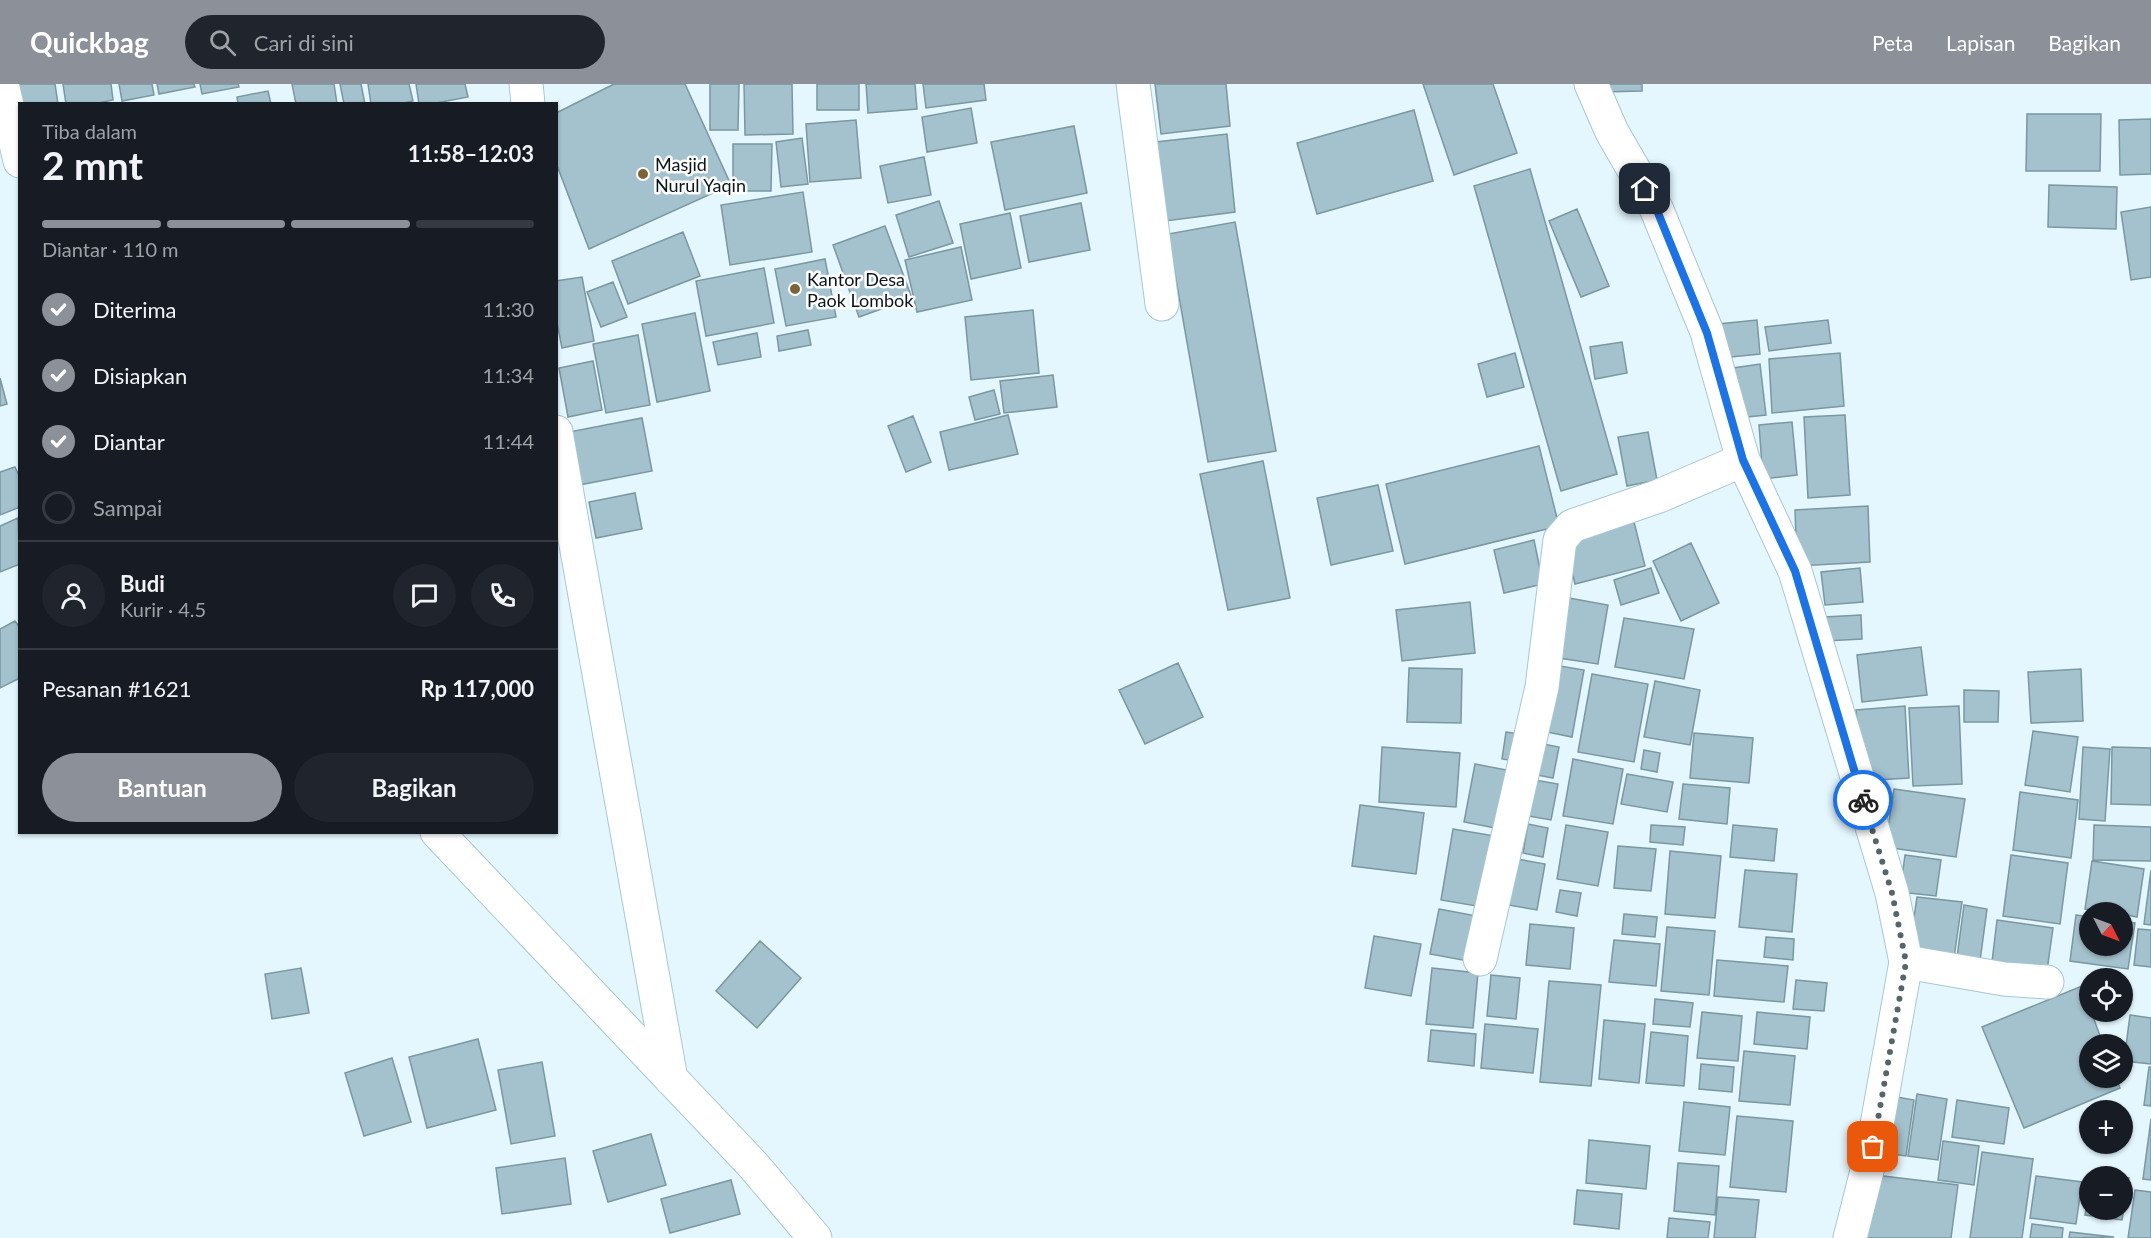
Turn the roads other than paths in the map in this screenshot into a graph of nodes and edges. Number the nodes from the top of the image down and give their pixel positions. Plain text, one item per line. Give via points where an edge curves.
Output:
1 (2, 84) edge
2 (526, 84) edge
3 (1133, 84) edge
4 (1591, 84) edge
5 (528, 102) edge
6 (18, 152) edge
7 (1162, 304) dead end
8 (558, 443) edge
9 (1743, 460) junction
10 (439, 834) edge
11 (1480, 959) dead end
12 (1906, 962) junction
13 (2047, 982) dead end
14 (671, 1079) junction
15 (815, 1238) edge
16 (1850, 1238) edge

1 - 6 street
2 - 5 street
3 - 7 street
4 - 9 street via 1612,132 1656,208 1703,322
8 - 14 street
9 - 11 street via 1659,496 1572,526 1560,540 1542,687
9 - 12 street via 1795,571 1892,893
10 - 14 street
12 - 13 street via 2004,979
12 - 16 street via 1873,1147
14 - 15 street via 753,1165

